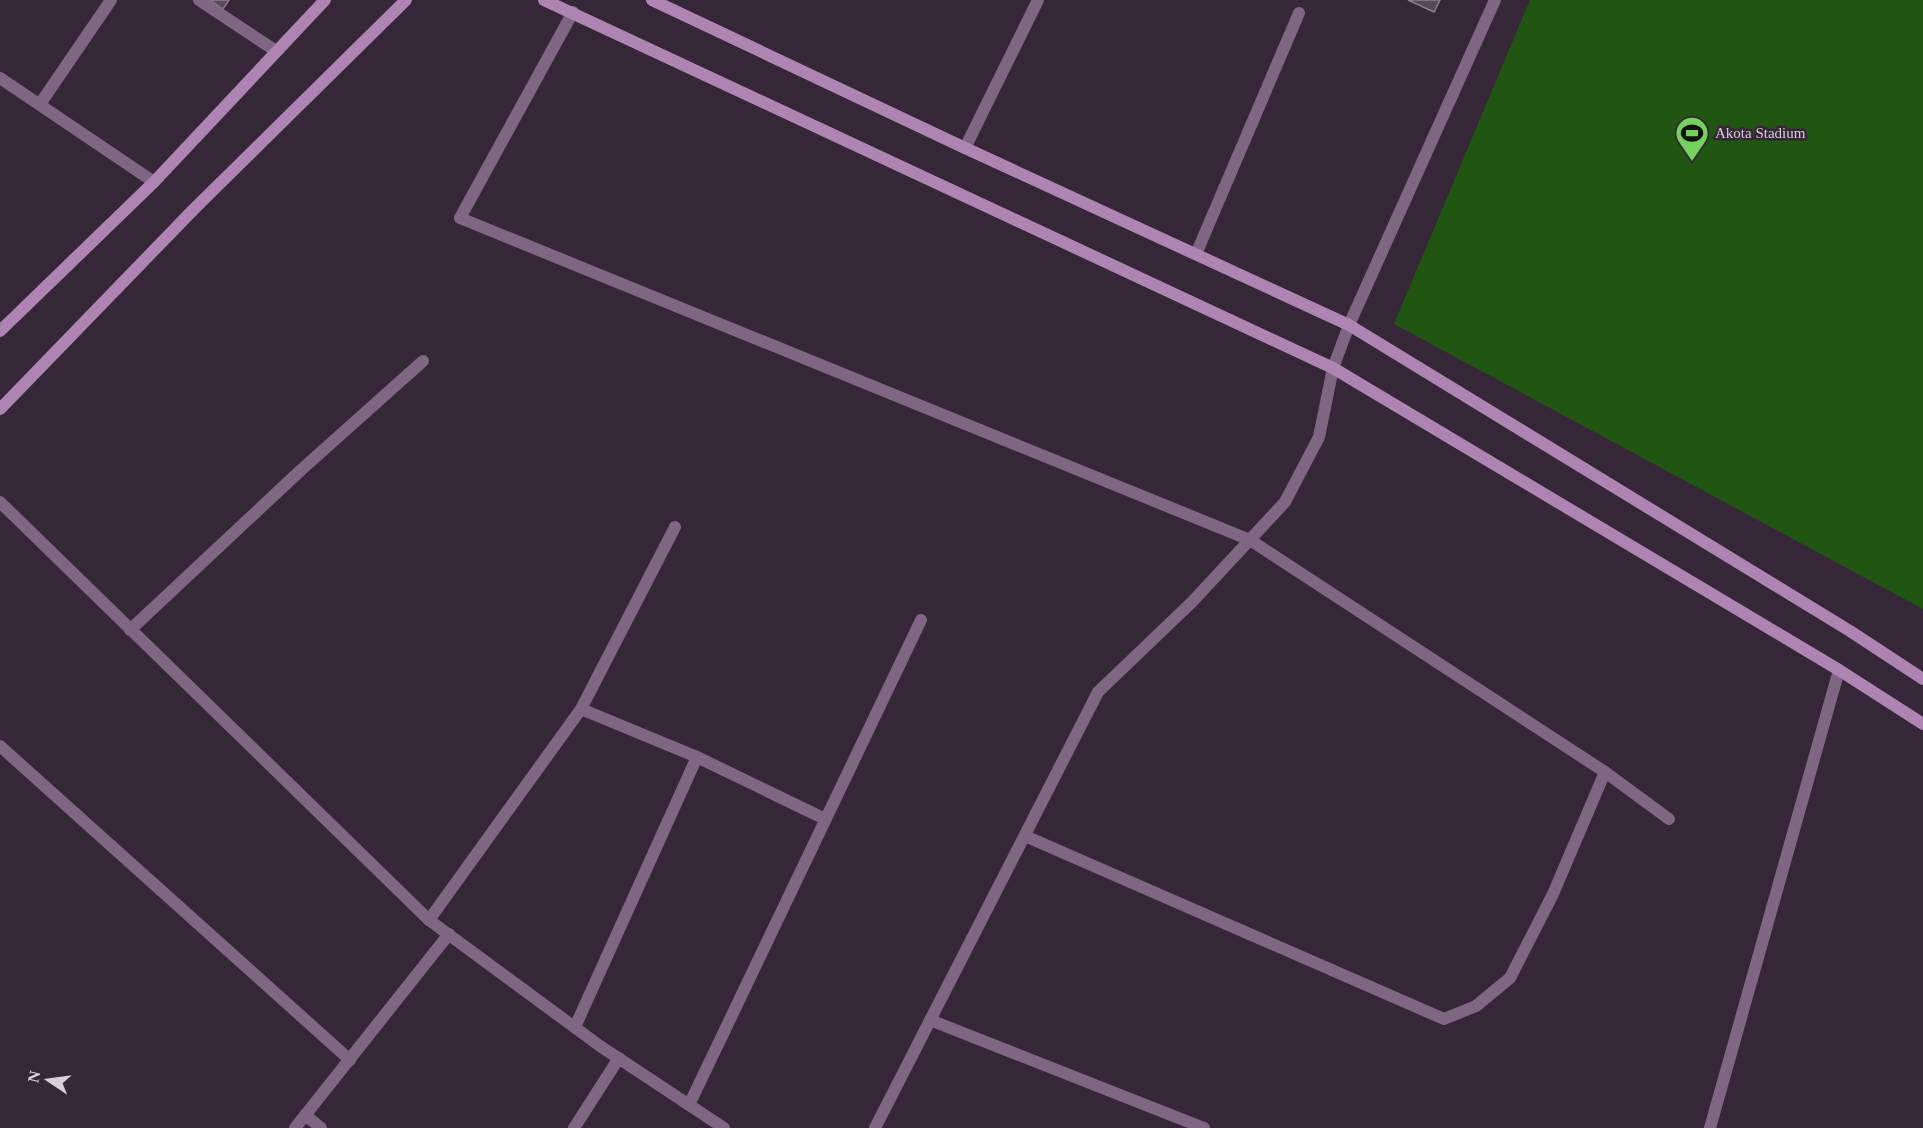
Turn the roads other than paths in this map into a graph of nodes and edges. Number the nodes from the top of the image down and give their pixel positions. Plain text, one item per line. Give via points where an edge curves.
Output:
1 (111, 0) edge
2 (199, 0) edge
3 (325, 0) edge
4 (406, 0) edge
5 (544, 0) edge
6 (652, 0) edge
7 (1038, 0) edge
8 (1495, 0) edge
9 (573, 12) junction
10 (1299, 14) dead end
11 (276, 51) junction
12 (0, 78) edge
13 (40, 104) junction
14 (965, 148) junction
15 (154, 182) junction
16 (1196, 254) junction
17 (1349, 325) junction
18 (0, 331) edge
19 (423, 361) dead end
20 (1333, 368) junction
21 (0, 409) edge
22 (0, 502) edge
23 (675, 527) dead end
24 (1250, 540) junction
25 (921, 620) dead end
26 (130, 630) junction
27 (1839, 670) junction
28 (1923, 679) edge
29 (581, 710) junction
30 (1923, 724) edge
31 (0, 746) edge
32 (697, 758) junction
33 (1605, 772) junction
34 (825, 819) junction
35 (1669, 819) dead end
36 (1024, 836) junction
37 (429, 920) junction
38 (449, 934) junction
39 (930, 1020) junction
40 (575, 1027) junction
41 (619, 1058) junction
42 (350, 1060) junction
43 (689, 1104) junction
44 (305, 1115) junction
45 (295, 1128) edge
46 (321, 1128) edge
47 (574, 1128) edge
48 (724, 1128) edge
49 (875, 1128) edge
50 (1204, 1128) edge
51 (1710, 1128) edge

1 - 13 street
2 - 11 street
3 - 11 street
4 - 21 street via 194,209
5 - 9 street
6 - 14 street
7 - 14 street
8 - 17 street
9 - 20 street
9 - 24 street via 460,218
10 - 16 street
11 - 15 street
12 - 13 street
13 - 15 street
14 - 16 street
15 - 18 street
16 - 17 street
17 - 20 street
17 - 28 street
19 - 26 street
20 - 24 street via 1319,437 1285,502
20 - 27 street
22 - 26 street
23 - 29 street
24 - 33 street
24 - 36 street via 1098,692
25 - 34 street
26 - 37 street
27 - 30 street
27 - 51 street
29 - 32 street
29 - 37 street
31 - 42 street
32 - 34 street
32 - 40 street
33 - 35 street
33 - 36 street via 1553,894 1510,978 1476,1006 1444,1019
34 - 43 street
36 - 39 street
37 - 38 street
38 - 40 street
38 - 42 street
39 - 49 street
39 - 50 street
40 - 41 street
41 - 43 street
41 - 47 street
42 - 44 street
43 - 48 street
44 - 45 street
44 - 46 street

